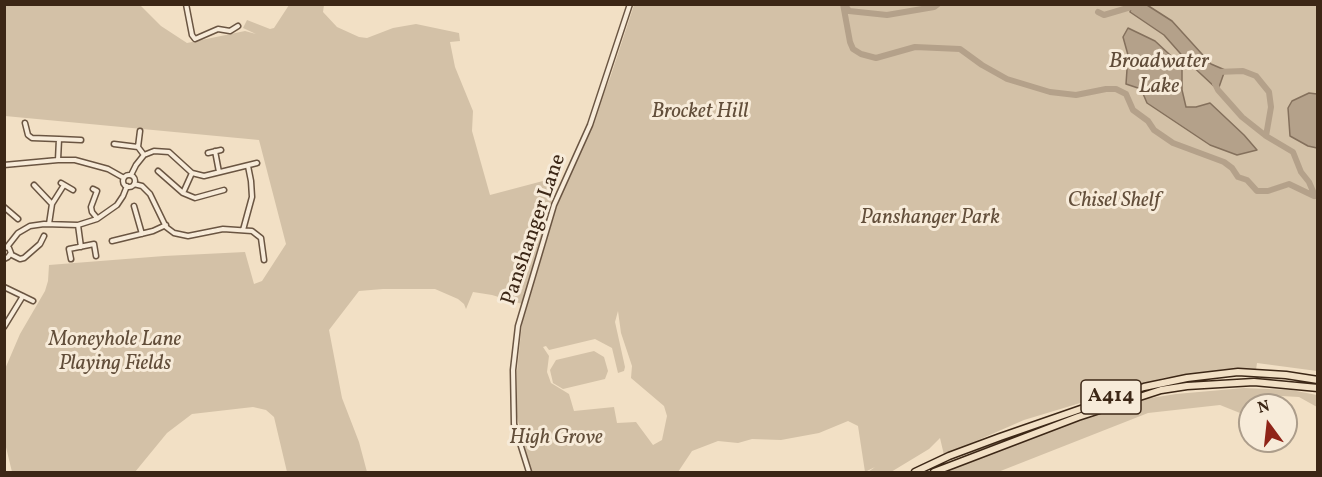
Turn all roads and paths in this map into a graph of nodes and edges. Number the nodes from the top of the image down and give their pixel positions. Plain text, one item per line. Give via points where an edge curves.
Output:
1 (186, 4) edge
2 (630, 4) edge
3 (238, 27) dead end
4 (25, 123) dead end
5 (140, 131) dead end
6 (59, 139) junction
7 (81, 140) dead end
8 (138, 147) junction
9 (220, 150) dead end
10 (214, 151) junction
11 (118, 152) dead end
12 (208, 153) dead end
13 (144, 155) junction
14 (58, 159) junction
15 (257, 163) dead end
16 (4, 165) edge
17 (248, 166) junction
18 (158, 171) dead end
19 (219, 172) junction
20 (192, 173) junction
21 (131, 175) junction
22 (124, 178) junction
23 (134, 184) junction
24 (34, 185) dead end
25 (127, 186) junction
26 (93, 189) dead end
27 (74, 190) dead end
28 (224, 190) dead end
29 (183, 193) junction
30 (52, 204) junction
31 (134, 206) dead end
32 (4, 207) edge
33 (18, 219) dead end
34 (97, 219) junction
35 (49, 224) junction
36 (78, 225) junction
37 (166, 225) junction
38 (243, 230) junction
39 (142, 234) junction
40 (44, 236) dead end
41 (112, 241) dead end
42 (6, 247) edge
43 (81, 247) junction
44 (10, 254) junction
45 (96, 256) dead end
46 (4, 259) edge
47 (71, 259) dead end
48 (264, 260) dead end
49 (4, 287) edge
50 (23, 296) junction
51 (33, 301) dead end
52 (4, 327) edge
53 (1317, 380) edge
54 (1317, 388) edge
55 (528, 472) edge
56 (915, 472) edge
57 (934, 472) edge

1 - 3 street via 195,39 218,28 230,31
2 - 55 street, Panshanger Lane via 590,125 554,205 518,326 513,370 514,424
4 - 6 street via 32,138
5 - 8 street
6 - 7 street
6 - 14 street
8 - 11 street via 117,145
8 - 13 street
9 - 10 street
10 - 12 street
10 - 19 street
13 - 20 street via 169,152
13 - 21 street
14 - 16 street
14 - 22 street via 93,163
15 - 17 street
17 - 19 street
17 - 38 street via 252,197
18 - 29 street
19 - 20 street via 204,176
20 - 29 street
21 - 22 street
21 - 23 street
22 - 25 street
23 - 25 street
23 - 37 street via 150,194
24 - 30 street
25 - 34 street via 117,205
26 - 34 street via 98,191 91,207
27 - 30 street via 62,184
28 - 29 street via 195,198
30 - 35 street
31 - 39 street
32 - 33 street
34 - 36 street
35 - 36 street
35 - 42 street via 26,228
36 - 43 street
37 - 38 street via 174,233 188,236 223,229
37 - 39 street
38 - 48 street via 261,238
39 - 41 street
40 - 44 street via 24,258
42 - 44 street
43 - 45 street via 94,244
43 - 47 street via 69,249
44 - 46 street
49 - 50 street
50 - 51 street
50 - 52 street
53 - 56 highway, A414 via 1238,372 1144,387 949,456
54 - 57 highway, A414 via 1254,382 1161,390

